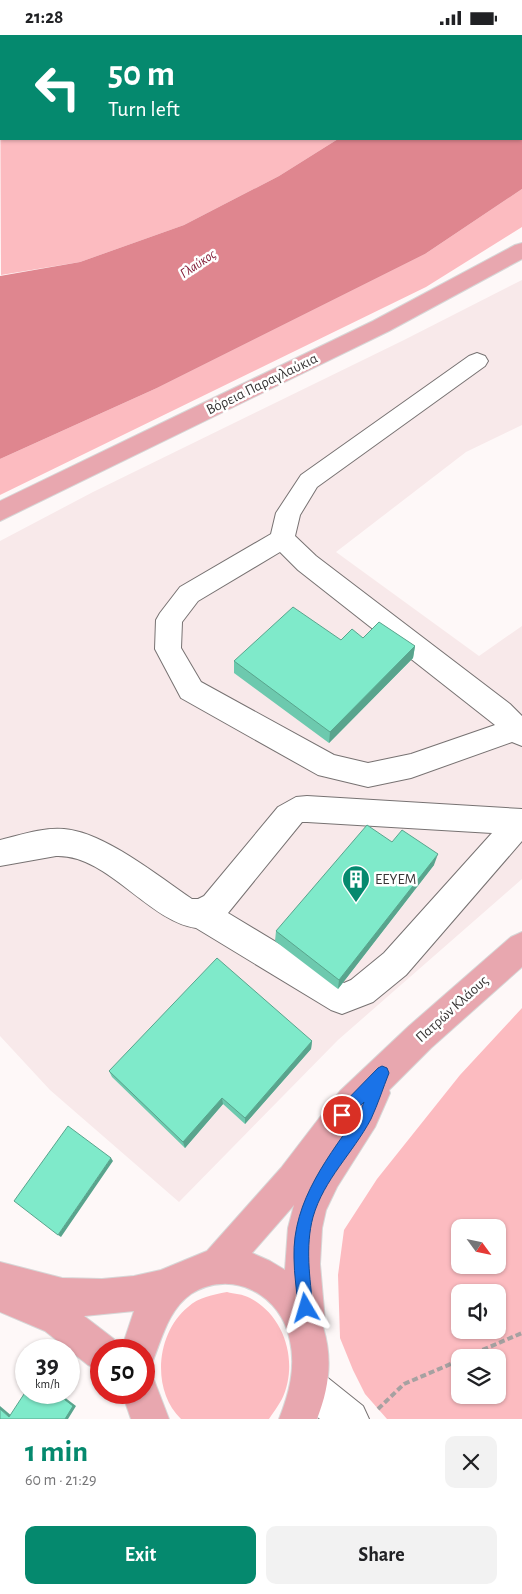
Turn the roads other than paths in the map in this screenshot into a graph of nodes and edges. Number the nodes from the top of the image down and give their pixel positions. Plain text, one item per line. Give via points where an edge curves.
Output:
1 (522, 250) edge
2 (477, 361) dead end
3 (0, 512) edge
4 (282, 539) junction
5 (519, 731) edge
6 (521, 822) edge
7 (0, 853) edge
8 (201, 914) junction
9 (522, 947) edge
10 (382, 1073) junction
11 (217, 1267) junction
12 (0, 1280) edge
13 (179, 1281) junction
14 (0, 1294) edge
15 (309, 1337) junction
16 (141, 1339) edge
17 (90, 1343) edge
18 (304, 1403) edge
19 (362, 1416) edge

1 - 3 main road, Βόρεια Παραγλαύκια via 381,326
2 - 4 street via 309,481 288,513
4 - 5 street via 307,563 500,712
4 - 5 street via 189,594 169,620 168,649 191,690 328,766 368,775 411,766
6 - 8 street via 307,809 296,811 288,816 215,906
6 - 8 street via 394,964 362,991 342,999
7 - 8 street via 65,842 82,846 186,912
9 - 10 main road, Πατρών Κλάους
10 - 11 main road, Πατρών Κλάους via 347,1109 293,1180
10 - 15 main road via 366,1114 325,1174 306,1219 301,1275
11 - 13 main road
11 - 15 main road via 243,1268 274,1282 301,1315
12 - 13 main road via 63,1296 85,1297 124,1295
13 - 16 main road via 151,1314
14 - 17 main road via 58,1318
15 - 18 main road via 312,1361
18 - 19 street

